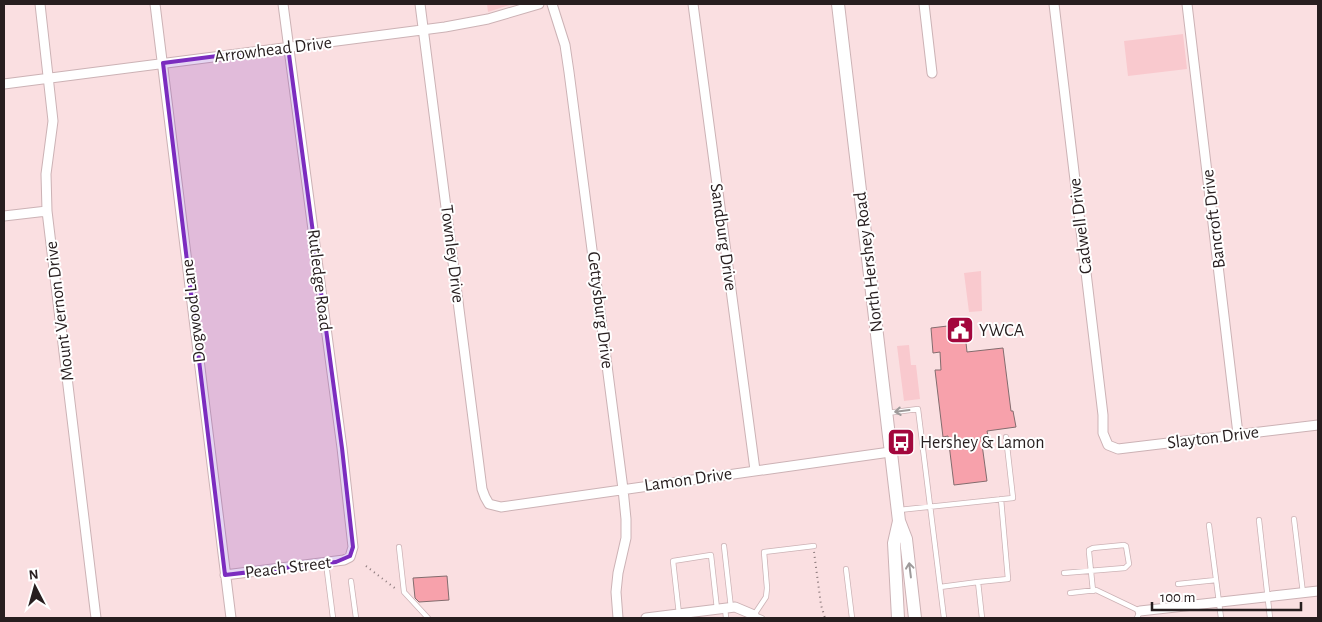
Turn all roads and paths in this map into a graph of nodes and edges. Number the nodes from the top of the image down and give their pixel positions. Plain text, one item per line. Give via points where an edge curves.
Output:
1 (40, 4) edge
2 (155, 4) edge
3 (283, 4) edge
4 (420, 4) edge
5 (539, 4) edge
6 (552, 4) edge
7 (693, 4) edge
8 (838, 4) edge
9 (924, 4) edge
10 (1054, 4) edge
11 (1187, 4) edge
12 (514, 7) edge
13 (424, 30) junction
14 (288, 47) junction
15 (163, 63) junction
16 (932, 73) dead end
17 (48, 77) junction
18 (4, 84) edge
19 (47, 211) junction
20 (4, 216) edge
21 (886, 413) junction
22 (1318, 425) edge
23 (1238, 434) junction
24 (1006, 437) dead end
25 (1109, 446) joint
26 (890, 452) junction
27 (755, 470) junction
28 (623, 489) junction
29 (1001, 499) junction
30 (488, 503) joint
31 (929, 507) junction
32 (898, 516) junction
33 (1294, 519) dead end
34 (1258, 520) dead end
35 (1209, 525) dead end
36 (724, 546) dead end
37 (814, 546) joint
38 (399, 547) dead end
39 (350, 556) joint
40 (326, 563) junction
41 (366, 566) dead end
42 (846, 569) dead end
43 (1090, 570) junction
44 (1064, 573) dead end
45 (225, 575) junction
46 (1216, 580) junction
47 (351, 581) dead end
48 (978, 582) junction
49 (1178, 584) dead end
50 (940, 587) junction
51 (1093, 591) junction
52 (1318, 591) edge
53 (404, 592) junction
54 (1070, 593) dead end
55 (1303, 593) junction
56 (1268, 597) junction
57 (1219, 602) junction
58 (724, 608) junction
59 (679, 614) junction
60 (1139, 615) edge
61 (758, 617) edge
62 (96, 618) edge
63 (231, 618) edge
64 (333, 618) edge
65 (356, 618) edge
66 (428, 618) edge
67 (618, 618) edge
68 (646, 618) edge
69 (726, 618) edge
70 (825, 618) edge
71 (852, 618) edge
72 (898, 618) edge
73 (915, 618) edge
74 (944, 618) edge
75 (982, 618) edge
76 (1222, 618) edge
77 (1270, 618) edge

1 - 17 street, Mount Vernon Drive
2 - 15 street, Dogwood Lane
3 - 14 street, Rutledge Road
4 - 13 street, Townley Drive
5 - 12 street, Arrowhead Drive
6 - 28 street, Gettysburg Drive via 565,45 569,72
7 - 27 street, Sandburg Drive
8 - 21 main road, North Hershey Road
9 - 16 street
10 - 25 street, Cadwell Drive via 1103,432
11 - 23 street, Bancroft Drive
12 - 13 street, Arrowhead Drive via 467,23
13 - 14 street, Arrowhead Drive
13 - 30 street, Townley Drive via 482,489
14 - 15 street, Arrowhead Drive
14 - 39 street, Rutledge Road via 343,457 353,547
15 - 17 street, Arrowhead Drive
15 - 45 street, Dogwood Lane
17 - 18 street, Arrowhead Drive
17 - 19 street, Mount Vernon Drive via 53,121 46,174
19 - 20 street
19 - 62 street, Mount Vernon Drive
21 - 26 main road, North Hershey Road
31 -> 21 lane via 918,409
22 - 23 street, Slayton Drive
23 - 25 street, Slayton Drive via 1118,449
24 - 29 lane via 1013,498
26 - 27 street, Lamon Drive
26 - 32 main road, North Hershey Road
27 - 28 street, Lamon Drive
28 - 30 street, Lamon Drive via 501,507
28 - 67 street, Gettysburg Drive via 626,538 616,592
29 - 31 lane
29 - 48 lane via 1008,579
31 - 32 lane
31 - 50 lane
32 - 72 main road, North Hershey Road via 894,543
73 -> 32 main road, North Hershey Road via 906,539
33 - 55 lane
34 - 56 lane
35 - 46 lane
36 - 58 lane
37 - 61 lane via 764,552 767,588
37 - 70 path
38 - 53 lane
39 - 40 street, Peach Street
40 - 45 street, Peach Street
40 - 64 lane
41 - 53 path via 395,589
42 - 71 lane
43 - 43 lane via 1090,550 1093,548 1124,545 1127,548 1129,564 1125,568
43 - 44 lane
43 - 51 lane
45 - 63 street, Dogwood Lane
46 - 49 lane
46 - 57 lane
47 - 65 lane
48 - 50 lane
48 - 75 lane
50 - 74 lane
51 - 54 lane
51 - 60 lane
52 - 55 street
53 - 66 lane
55 - 56 street
56 - 57 street
56 - 77 lane
57 - 60 street
57 - 76 lane
58 - 59 street
58 - 59 lane via 711,555 673,561
58 - 61 street via 735,607
58 - 69 lane
59 - 68 street

